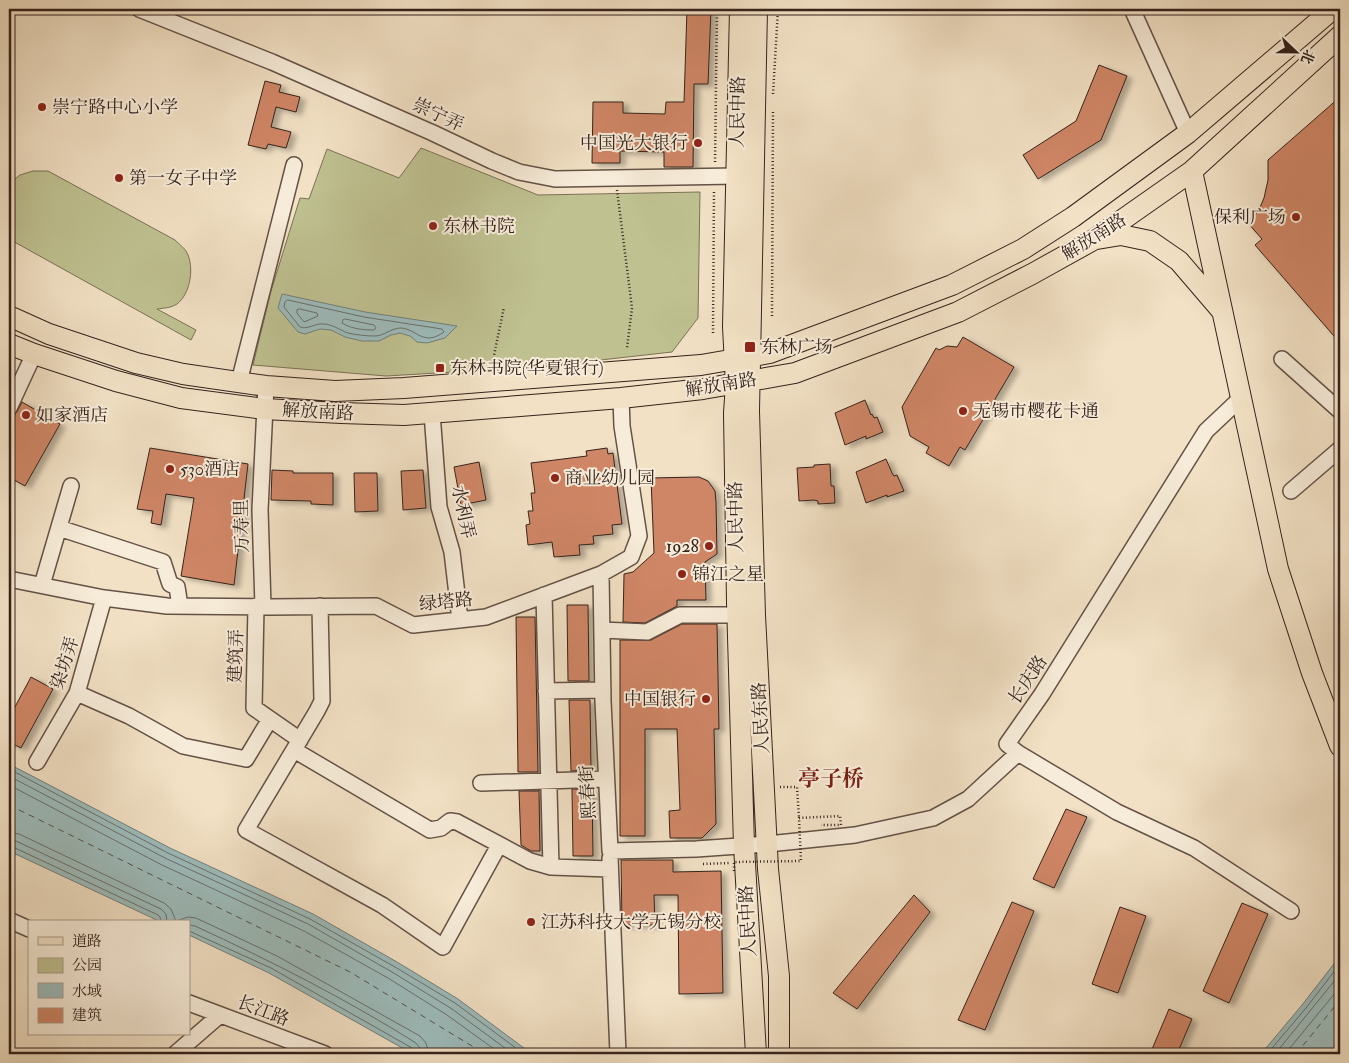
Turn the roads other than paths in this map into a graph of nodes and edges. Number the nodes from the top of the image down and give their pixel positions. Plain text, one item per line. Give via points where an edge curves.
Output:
1 (138, 9) edge
2 (740, 9) edge
3 (758, 9) edge
4 (1132, 9) edge
5 (1333, 9) edge
6 (1340, 36) edge
7 (1188, 133) junction
8 (294, 166) dead end
9 (1192, 171) junction
10 (737, 176) junction
11 (1095, 239) junction
12 (1222, 312) junction
13 (9, 316) edge
14 (9, 344) edge
15 (34, 354) junction
16 (743, 357) junction
17 (1282, 358) dead end
18 (239, 382) junction
19 (743, 382) junction
20 (266, 386) junction
21 (621, 398) junction
22 (1241, 398) junction
23 (9, 408) edge
24 (264, 409) junction
25 (1340, 411) edge
26 (432, 413) junction
27 (1340, 450) edge
28 (70, 486) dead end
29 (1291, 491) dead end
30 (59, 528) junction
31 (601, 574) junction
32 (9, 579) edge
33 (42, 585) junction
34 (544, 595) junction
35 (104, 598) junction
36 (180, 606) junction
37 (260, 606) junction
38 (320, 606) junction
39 (746, 615) junction
40 (460, 620) junction
41 (602, 630) junction
42 (603, 690) junction
43 (546, 691) junction
44 (77, 693) junction
45 (270, 719) junction
46 (297, 745) junction
47 (1340, 746) edge
48 (1018, 754) junction
49 (37, 762) dead end
50 (606, 778) junction
51 (548, 780) junction
52 (481, 783) dead end
53 (768, 844) junction
54 (499, 845) junction
55 (610, 850) junction
56 (739, 854) junction
57 (551, 867) junction
58 (610, 869) junction
59 (1291, 911) dead end
60 (9, 920) edge
61 (28, 929) edge
62 (190, 1003) edge
63 (220, 1015) junction
64 (175, 1054) edge
65 (325, 1054) edge
66 (618, 1054) edge
67 (756, 1054) edge
68 (779, 1054) edge

1 - 10 street, 崇宁弄 via 272,62 518,172 555,179
2 - 10 main road, 人民中路
3 - 16 main road, 人民中路
4 - 7 street
5 - 7 main road, 解放南路
6 - 9 main road, 解放南路
7 - 16 main road, 解放南路 via 1073,217 1022,249 952,285 770,353
8 - 18 street
9 - 11 main road, 解放南路
9 - 12 main road
10 - 16 main road, 人民中路 via 733,327
11 - 12 main road via 1121,235 1150,241 1179,261
11 - 19 main road, 解放南路 via 958,312 796,373
12 - 22 main road
13 - 18 main road, 解放南路 via 49,334 136,363
14 - 15 main road, 解放南路
15 - 23 street
15 - 24 main road, 解放南路 via 181,398
16 - 19 main road, 人民中路
16 - 20 main road, 解放南路 via 701,365 404,388 336,391
17 - 25 street
18 - 20 main road, 解放南路
19 - 21 main road, 解放南路 via 703,390
19 - 39 main road, 人民东路 via 749,411
20 - 24 street, 万寿里
21 - 26 main road, 解放南路
21 - 31 street, 绿塔路 via 622,426 639,536 631,557
22 - 47 main road via 1278,570
22 - 48 street, 长庆路 via 1206,431 1042,694 1007,744
24 - 26 main road, 解放南路 via 404,415
24 - 37 street, 万寿里
26 - 40 street, 水利弄 via 439,507 452,552
27 - 29 street
28 - 30 street
30 - 33 street
30 - 36 street via 163,562 170,584 177,587
31 - 34 street, 绿塔路
31 - 41 street, 熙春街
32 - 33 street, 绿塔路
33 - 35 street, 绿塔路
34 - 40 street, 绿塔路 via 486,617
34 - 43 street
35 - 36 street, 绿塔路
35 - 44 street, 染坊弄
36 - 37 street, 绿塔路
37 - 38 street, 绿塔路
37 - 45 street, 建筑弄 via 254,708
38 - 40 street, 绿塔路 via 376,606 413,625
38 - 46 street via 322,701
39 - 41 street via 680,615 647,632
39 - 53 main road, 人民东路
39 - 56 main road, 人民中路
41 - 42 street, 熙春街
42 - 43 street
42 - 50 street, 熙春街
43 - 51 street
44 - 45 street via 184,746 246,759
44 - 49 street, 染坊弄
45 - 46 street
46 - 54 street via 430,830 442,828 450,821 457,822
46 - 54 street via 246,830 382,905 443,947
48 - 53 street via 968,799 932,818 855,835
48 - 59 street via 1117,812 1194,848
50 - 51 street
50 - 55 street, 熙春街
51 - 52 street
51 - 57 street
53 - 56 street
53 - 68 main road, 人民东路 via 779,976
54 - 57 street via 530,861
55 - 56 street via 696,849
55 - 58 street, 熙春街
56 - 67 main road, 人民中路
57 - 58 street
58 - 66 street, 熙春街
60 - 61 street
62 - 63 street, 长江路
63 - 64 street
63 - 65 street, 长江路

